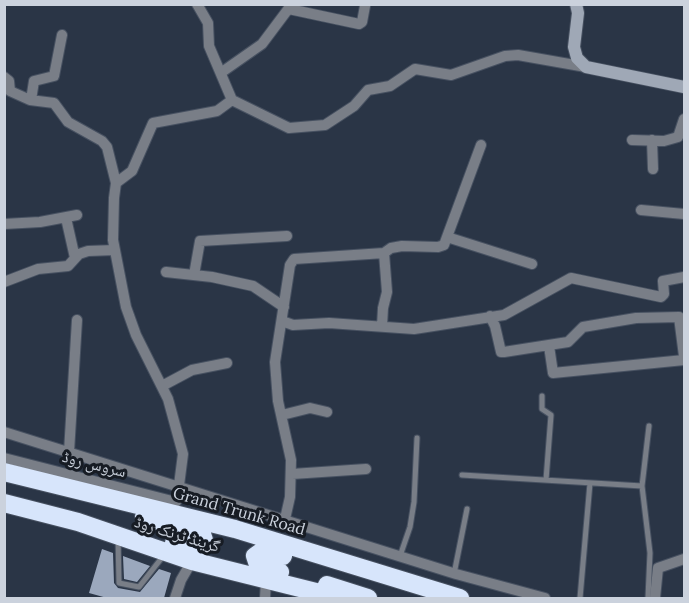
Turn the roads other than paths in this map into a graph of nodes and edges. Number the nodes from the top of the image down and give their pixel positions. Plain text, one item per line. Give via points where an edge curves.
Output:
1 (197, 4) edge
2 (576, 4) edge
3 (365, 6) edge
4 (290, 7) edge
5 (62, 34) dead end
6 (586, 67) junction
7 (222, 72) junction
8 (4, 77) edge
9 (684, 87) edge
10 (31, 100) junction
11 (232, 100) junction
12 (684, 118) edge
13 (632, 140) dead end
14 (652, 140) junction
15 (481, 145) dead end
16 (653, 170) dead end
17 (116, 183) junction
18 (641, 210) dead end
19 (684, 214) edge
20 (4, 224) edge
21 (287, 236) dead end
22 (447, 237) junction
23 (115, 250) junction
24 (384, 253) junction
25 (75, 258) junction
26 (532, 264) dead end
27 (166, 272) dead end
28 (194, 274) junction
29 (684, 278) edge
30 (5, 280) edge
31 (284, 307) junction
32 (490, 316) junction
33 (77, 320) dead end
34 (282, 321) junction
35 (382, 327) junction
36 (683, 337) edge
37 (549, 346) junction
38 (684, 358) edge
39 (227, 363) dead end
40 (162, 386) junction
41 (542, 396) dead end
42 (327, 412) dead end
43 (282, 415) junction
44 (649, 426) dead end
45 (4, 432) edge
46 (417, 438) dead end
47 (69, 452) junction
48 (4, 458) edge
49 (366, 469) dead end
50 (4, 472) edge
51 (292, 474) junction
52 (462, 475) dead end
53 (546, 480) junction
54 (590, 483) junction
55 (642, 486) junction
56 (179, 487) junction
57 (82, 490) junction
58 (4, 503) edge
59 (174, 507) junction
60 (467, 509) dead end
61 (285, 519) junction
62 (78, 522) junction
63 (118, 537) junction
64 (167, 551) junction
65 (399, 556) junction
66 (684, 559) edge
67 (192, 561) junction
68 (455, 574) junction
69 (266, 580) junction
70 (406, 583) junction
71 (454, 597) edge
72 (175, 598) edge
73 (265, 598) edge
74 (340, 598) edge
75 (368, 598) edge
76 (545, 598) edge
77 (580, 598) edge
78 (648, 598) edge
79 (655, 598) edge

1 - 7 street via 208,23 209,46
2 - 6 street via 574,47 577,58
3 - 4 street via 359,24
4 - 7 street via 262,44
5 - 10 street via 54,76 34,81
6 - 9 street
6 - 11 street via 518,55 452,75 415,69 390,86 368,90 354,106 325,125 310,128 289,128
7 - 11 street
8 - 10 street via 9,81 10,91
10 - 17 street via 54,103 68,123 102,141
11 - 17 street via 218,111 153,123 132,171
12 - 14 street via 678,137
13 - 14 street
14 - 16 street
15 - 22 street
17 - 23 street
18 - 19 street
20 - 25 street via 72,216
21 - 28 street via 200,241
22 - 24 street via 438,247 402,246
22 - 26 street
23 - 25 street via 88,251
23 - 40 street via 126,307
24 - 31 street via 294,259
24 - 35 street via 387,292
25 - 30 street via 68,266 39,269
27 - 28 street
28 - 31 street via 252,286
29 - 32 street via 663,281 661,297 571,278 504,315
31 - 34 street
32 - 35 street via 414,329
32 - 37 street via 501,352
33 - 47 street
34 - 35 street via 303,326 329,323
34 - 43 street via 274,380
36 - 37 street via 679,317 636,318 583,327 572,340
36 - 38 street
37 - 38 street via 553,373
39 - 40 street via 192,370
40 - 56 street via 183,454
41 - 53 lane via 542,409 551,415
42 - 43 street via 310,408
43 - 51 street
44 - 55 lane
45 - 47 street
46 - 65 lane via 414,502
47 - 56 street
48 - 59 street, سروس روڈ
49 - 51 street
50 - 57 highway, Grand Trunk Road
51 - 61 street
52 - 53 lane
53 - 54 lane
54 - 55 lane
54 - 77 lane
55 - 78 lane via 650,553
56 - 59 street
56 - 61 street
57 - 59 highway, Grand Trunk Road
57 - 62 highway via 115,510 202,534 203,547 196,549 115,527
58 - 62 highway, گرینڈ ٹرنک روڈ
59 - 70 highway, Grand Trunk Road
60 - 68 lane
61 - 65 street
62 - 63 highway, گرینڈ ٹرنک روڈ
63 - 64 highway, گرینڈ ٹرنک روڈ
63 - 64 lane via 118,584 140,587
64 - 67 highway, گرینڈ ٹرنک روڈ
65 - 68 street
66 - 79 street via 658,568
67 - 69 highway, گرینڈ ٹرنک روڈ
67 - 72 street
68 - 71 street
68 - 76 street
69 - 73 street
69 - 74 highway, گرینڈ ٹرنک روڈ via 294,591
70 - 71 highway, Grand Trunk Road
70 - 75 highway via 363,577 262,551 255,556 258,565

